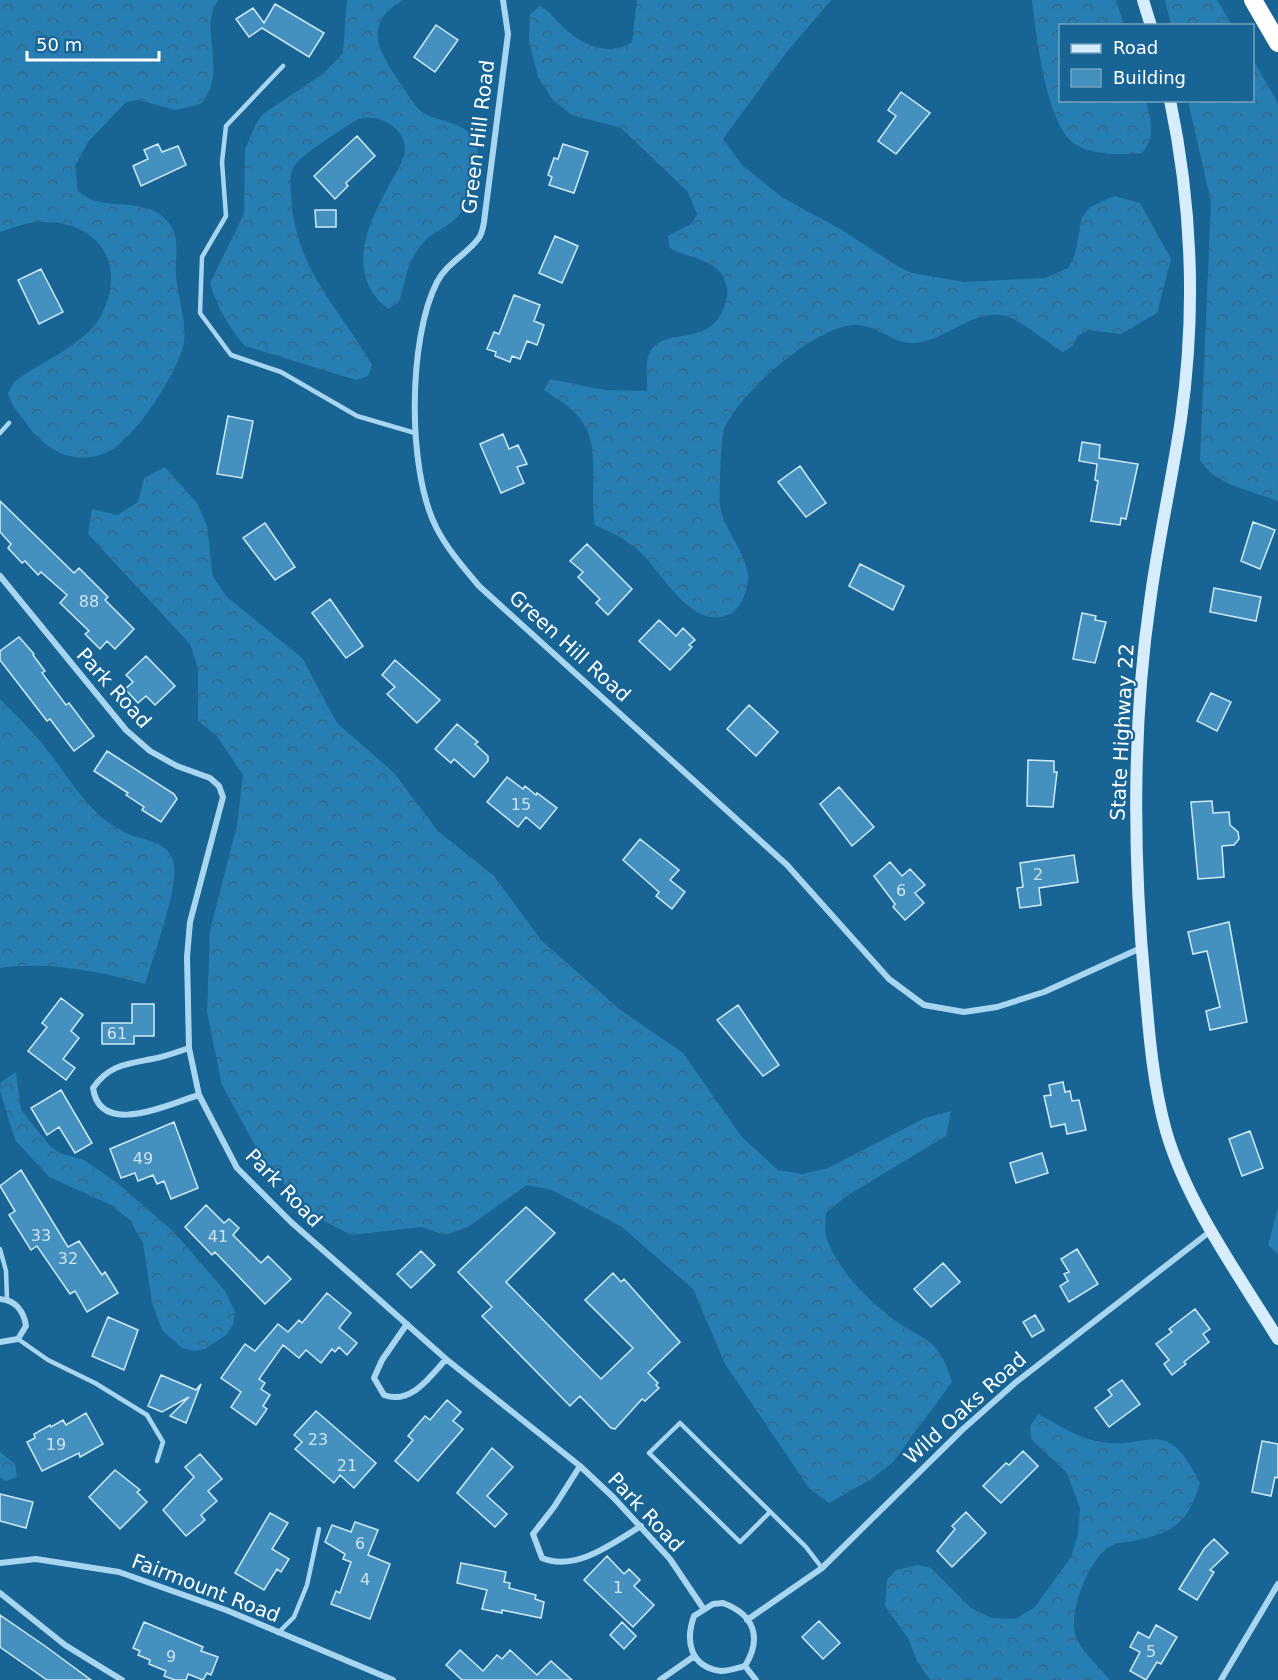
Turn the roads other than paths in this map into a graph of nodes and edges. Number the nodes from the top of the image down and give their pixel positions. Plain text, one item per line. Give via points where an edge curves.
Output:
1 (504, 0) edge
2 (1143, 0) edge
3 (1253, 0) edge
4 (1150, 24) edge
5 (1278, 43) edge
6 (284, 66) dead end
7 (1170, 102) edge
8 (9, 423) dead end
9 (0, 433) edge
10 (415, 433) junction
11 (0, 576) edge
12 (1141, 948) junction
13 (189, 1048) junction
14 (199, 1095) junction
15 (1213, 1229) junction
16 (0, 1249) edge
17 (4, 1299) edge
18 (407, 1324) junction
19 (18, 1339) junction
20 (1278, 1340) edge
21 (0, 1342) edge
22 (446, 1359) junction
23 (157, 1461) dead end
24 (579, 1466) junction
25 (770, 1512) junction
26 (640, 1526) junction
27 (319, 1529) dead end
28 (0, 1563) edge
29 (822, 1568) junction
30 (1278, 1584) edge
31 (0, 1593) edge
32 (703, 1608) junction
33 (747, 1620) junction
34 (278, 1633) junction
35 (693, 1657) junction
36 (745, 1666) junction
37 (122, 1680) edge
38 (393, 1680) edge
39 (660, 1680) edge
40 (756, 1680) edge
41 (1221, 1680) edge

1 - 10 street, Green Hill Road via 508,34 484,222 479,238 452,261 438,281 425,316 415,387
2 - 4 main road
3 - 5 highway
6 - 10 lane via 226,126 222,162 226,216 202,257 200,313 231,355 281,372 357,416
7 - 12 main road, State Highway 22 via 1185,190 1189,307 1181,418 1157,549 1143,671 1137,809
8 - 9 lane
10 - 12 street, Green Hill Road via 418,463 436,526 479,586 788,865 889,979 924,1005 964,1012 997,1007 1044,992
11 - 13 street, Park Road via 126,730 150,751 210,778 219,786 223,797 190,922
12 - 15 main road, State Highway 22 via 1154,1068 1167,1133
13 - 14 street, Park Road
13 - 14 street via 122,1064 103,1074 93,1088 94,1097 99,1108 125,1116
14 - 18 street, Park Road via 237,1168 291,1222
15 - 20 main road, State Highway 22
15 - 29 street, Wild Oaks Road via 1015,1383
16 - 17 lane via 6,1271
17 - 19 street via 25,1314 26,1326
18 - 22 street, Park Road
18 - 22 street via 374,1378 384,1395 408,1395
19 - 21 street
19 - 23 lane via 147,1415 164,1442
22 - 24 street, Park Road
24 - 26 street, Park Road
24 - 26 street via 533,1534 542,1558 567,1561 593,1554
25 - 25 lane via 680,1423 649,1453 740,1542
25 - 29 lane
26 - 32 street, Park Road via 670,1559
27 - 34 lane via 307,1585 294,1617
28 - 34 street, Fairmount Road via 36,1559 119,1572
29 - 33 street, Wild Oaks Road
30 - 41 street
31 - 37 street via 65,1645
32 - 33 street via 723,1603
32 - 35 street via 694,1616 689,1629
33 - 36 street via 755,1643
34 - 38 street, Fairmount Road
35 - 36 street via 722,1671
35 - 39 street
36 - 40 street

